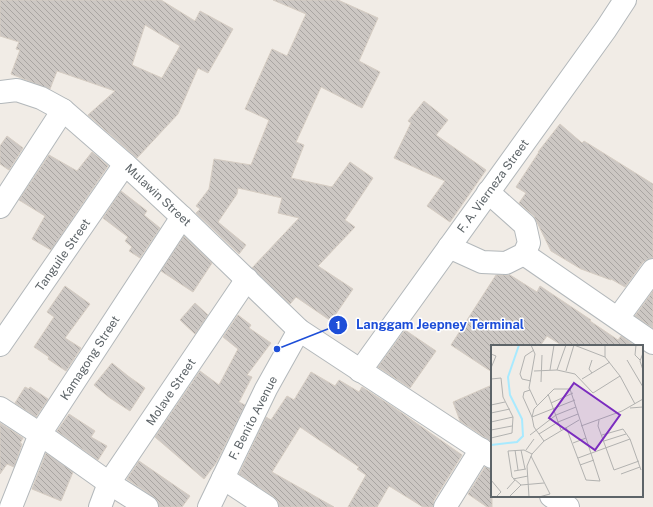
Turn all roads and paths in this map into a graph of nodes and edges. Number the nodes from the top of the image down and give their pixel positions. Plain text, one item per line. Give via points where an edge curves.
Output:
1 (625, 0) edge
2 (0, 92) edge
3 (63, 110) junction
4 (125, 164) junction
5 (488, 192) junction
6 (0, 207) edge
7 (182, 217) junction
8 (449, 247) junction
9 (524, 254) junction
10 (653, 270) edge
11 (247, 279) junction
12 (618, 318) junction
13 (299, 330) junction
14 (653, 343) edge
15 (0, 345) edge
16 (360, 371) junction
17 (0, 408) edge
18 (40, 434) junction
19 (486, 453) edge
20 (222, 478) junction
21 (109, 483) junction
22 (553, 497) edge
23 (11, 507) edge
24 (100, 507) edge
25 (146, 507) edge
26 (209, 507) edge
27 (267, 507) edge
28 (445, 507) edge
29 (568, 507) edge

1 - 5 street, F. A. Vierneza Street
2 - 3 street, Mulawin Street via 17,90 41,98
3 - 4 street, Mulawin Street
3 - 6 street
4 - 7 street, Mulawin Street
4 - 15 street, Tanguile Street
5 - 8 street, F. A. Vierneza Street
5 - 9 street via 525,225 528,243
7 - 11 street, Mulawin Street
7 - 18 street, Kamagong Street
8 - 9 street via 482,262 506,263
8 - 16 street, F. A. Vierneza Street
9 - 12 street
10 - 12 street
11 - 13 street, Mulawin Street
11 - 21 street, Molave Street
12 - 14 street
13 - 16 street, Mulawin Street
13 - 20 street, F. Benito Avenue via 266,389
16 - 19 street, Mulawin Street
17 - 18 street
18 - 21 street
18 - 23 street, Kamagong Street
19 - 28 street
20 - 26 street, F. Benito Avenue
20 - 27 street
21 - 24 street, Molave Street
21 - 25 street
22 - 29 street

